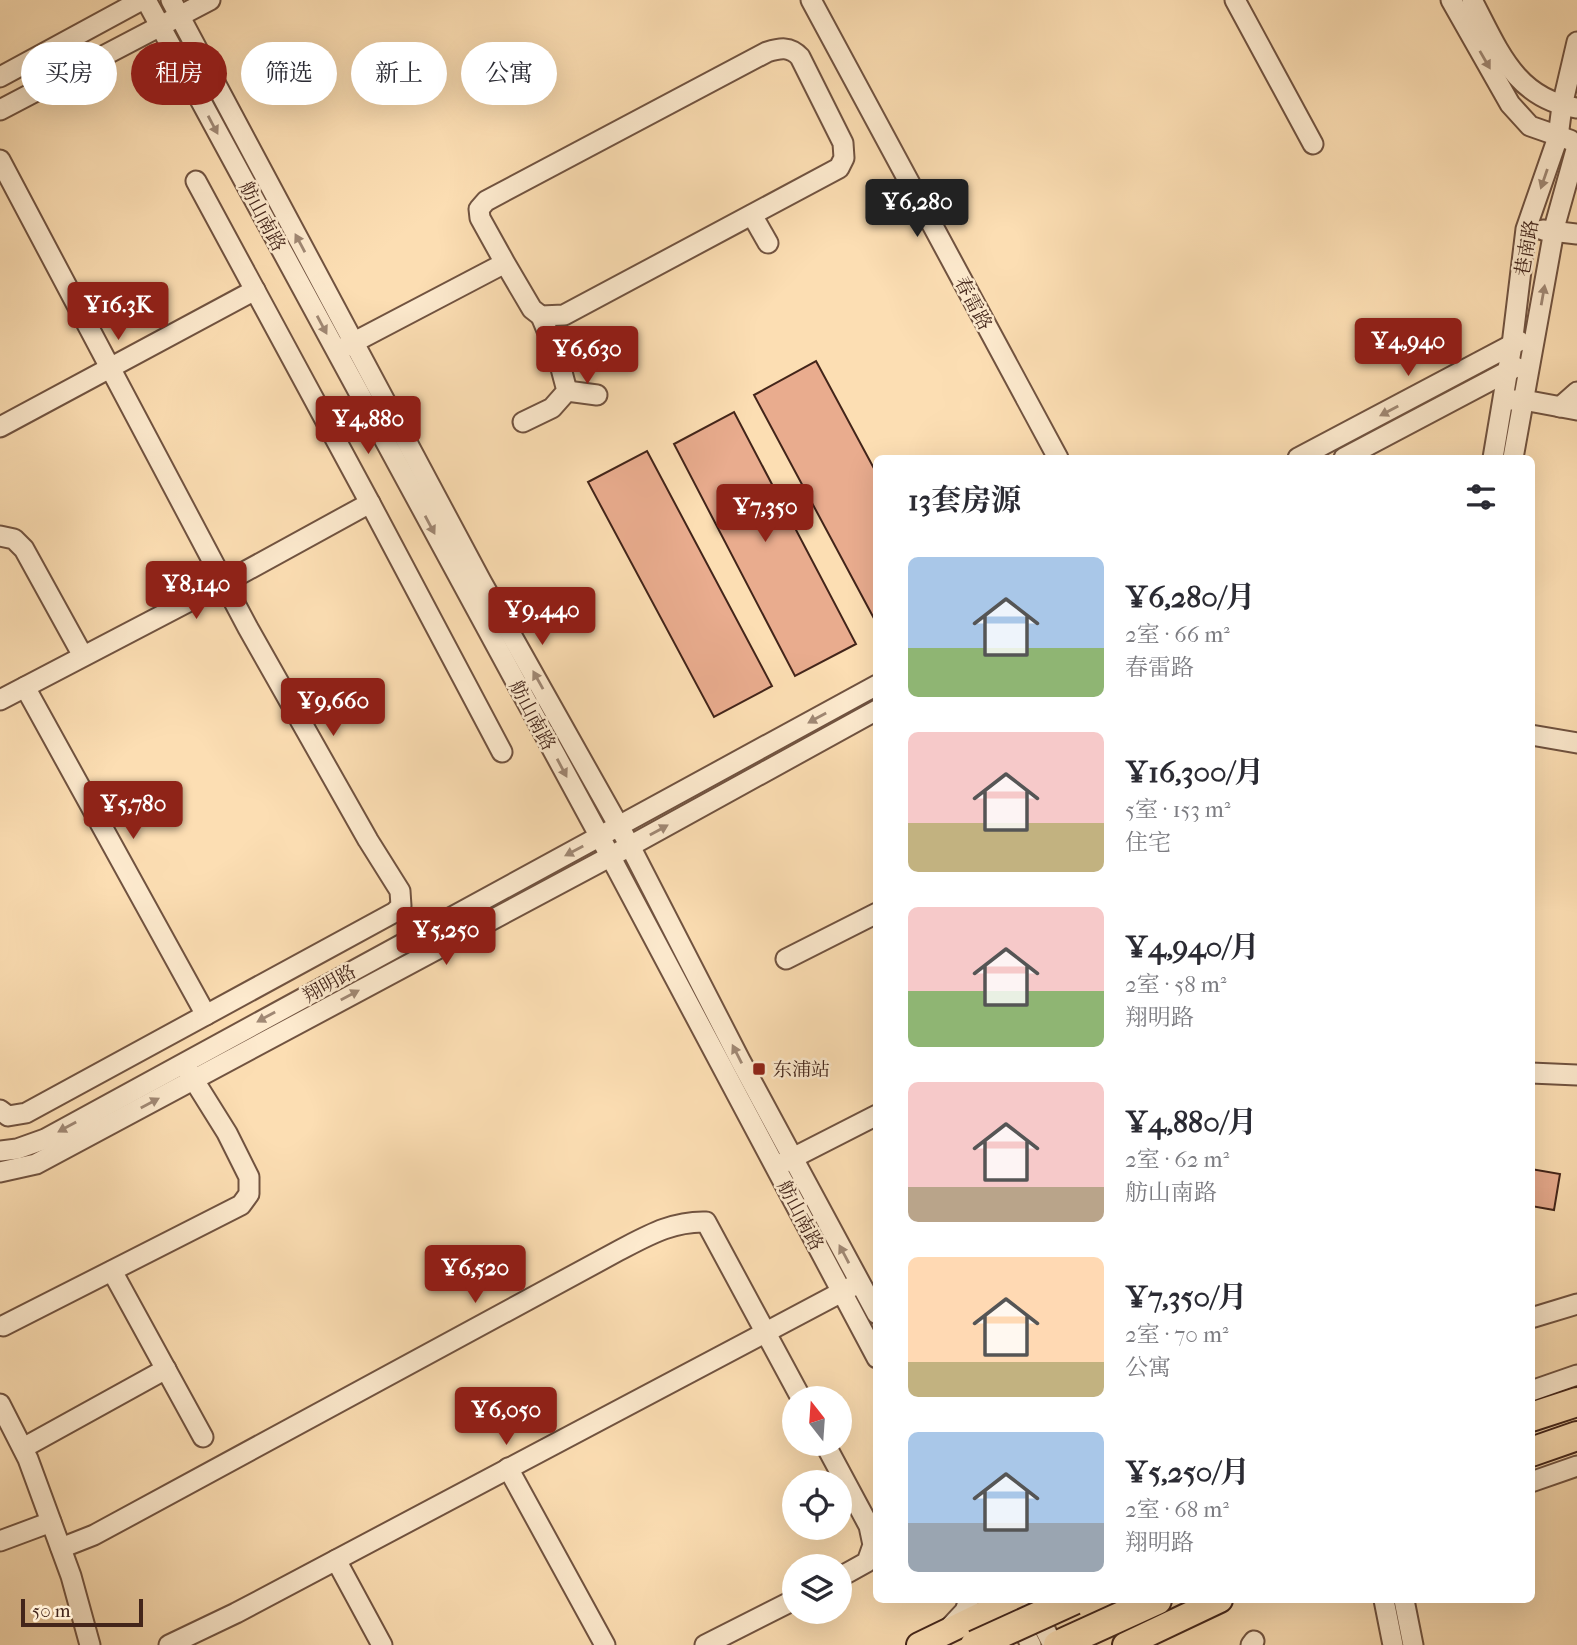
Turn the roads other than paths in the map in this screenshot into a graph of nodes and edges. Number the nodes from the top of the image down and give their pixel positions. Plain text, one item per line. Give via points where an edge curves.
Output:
1 (144, 0) edge
2 (210, 0) edge
3 (811, 0) edge
4 (1235, 0) edge
5 (1451, 0) edge
6 (1472, 0) edge
7 (175, 8) edge
8 (161, 28) junction
9 (1577, 42) edge
10 (0, 77) edge
11 (1569, 107) edge
12 (0, 110) edge
13 (1571, 142) edge
14 (1313, 144) dead end
15 (0, 160) edge
16 (196, 181) dead end
17 (752, 215) junction
18 (1527, 229) junction
19 (1554, 232) junction
20 (1577, 234) edge
21 (768, 243) dead end
22 (505, 263) junction
23 (255, 290) junction
24 (541, 316) junction
25 (1536, 333) junction
26 (1512, 345) junction
27 (345, 347) junction
28 (1531, 359) junction
29 (111, 368) junction
30 (1508, 372) junction
31 (568, 391) junction
32 (1577, 392) edge
33 (597, 396) dead end
34 (1524, 400) junction
35 (1503, 401) junction
36 (1568, 408) edge
37 (523, 422) dead end
38 (0, 427) edge
39 (1056, 455) edge
40 (1304, 455) edge
41 (1350, 455) edge
42 (1494, 455) edge
43 (1514, 455) edge
44 (370, 503) junction
45 (0, 536) edge
46 (224, 583) junction
47 (83, 656) junction
48 (24, 687) junction
49 (873, 687) edge
50 (0, 700) edge
51 (873, 712) edge
52 (1535, 736) edge
53 (1577, 743) edge
54 (502, 752) dead end
55 (620, 827) junction
56 (600, 837) junction
57 (630, 846) junction
58 (610, 856) junction
59 (873, 915) edge
60 (786, 959) dead end
61 (206, 1015) junction
62 (183, 1062) junction
63 (1535, 1073) edge
64 (1577, 1075) edge
65 (193, 1080) junction
66 (4, 1113) edge
67 (873, 1117) edge
68 (0, 1151) edge
69 (784, 1163) junction
70 (0, 1172) edge
71 (112, 1271) junction
72 (860, 1282) junction
73 (842, 1292) junction
74 (1577, 1304) edge
75 (873, 1306) edge
76 (1535, 1317) edge
77 (3, 1326) dead end
78 (766, 1333) junction
79 (873, 1350) edge
80 (166, 1369) junction
81 (1577, 1375) edge
82 (795, 1386) edge
83 (1535, 1390) edge
84 (1577, 1402) edge
85 (0, 1404) edge
86 (1535, 1416) edge
87 (1577, 1436) edge
88 (203, 1437) dead end
89 (23, 1448) junction
90 (1535, 1450) edge
91 (831, 1456) edge
92 (1577, 1466) edge
93 (508, 1468) junction
94 (1535, 1481) edge
95 (51, 1522) junction
96 (0, 1541) edge
97 (61, 1548) junction
98 (337, 1560) junction
99 (852, 1570) edge
100 (968, 1603) edge
101 (1008, 1603) edge
102 (1015, 1603) edge
103 (1017, 1603) edge
104 (1066, 1603) edge
105 (1150, 1603) edge
106 (1214, 1603) edge
107 (1385, 1603) edge
108 (1405, 1603) edge
109 (782, 1606) edge
110 (924, 1642) edge
111 (90, 1645) edge
112 (169, 1645) edge
113 (382, 1645) edge
114 (605, 1645) edge
115 (705, 1645) edge
116 (975, 1645) edge
117 (1031, 1645) edge
118 (1053, 1645) edge
119 (1058, 1645) edge
120 (1125, 1645) edge
121 (1393, 1645) edge
122 (1413, 1645) edge

1 - 8 street, 舫山南路
1 - 10 street
2 - 7 street
3 - 39 street, 春雷路
4 - 14 street
5 -> 13 street via 1510,104 1530,126
6 - 11 street via 1503,60 1520,82
7 - 8 street
27 -> 7 street, 舫山南路
8 - 12 street
8 -> 27 street, 舫山南路
9 - 11 street, 巷南路
11 - 13 street, 巷南路
13 -> 18 street, 巷南路
13 - 19 street, 巷南路
15 - 29 street
16 - 23 street
17 - 21 street
17 - 22 street via 839,168 844,158 843,143 794,50 766,52 486,201 479,209 480,218
17 - 24 street via 564,315
18 - 19 street
18 - 26 street, 巷南路
19 - 20 street
25 -> 19 street, 巷南路
22 - 24 street via 532,309
22 - 27 street
23 - 29 street
23 - 44 street
24 - 31 street
25 - 26 street
25 - 28 street, 巷南路
26 - 30 street, 巷南路
26 -> 40 street
55 -> 27 street, 舫山南路
27 -> 56 street, 舫山南路
28 - 30 street
28 - 34 street, 巷南路
29 - 38 street
29 - 46 street
30 - 35 street, 巷南路
30 - 41 street
31 - 33 street
31 - 37 street via 552,408
32 - 36 street
34 - 35 street
34 - 36 street
34 - 43 street, 巷南路
35 - 42 street, 巷南路
44 - 46 street
44 - 54 street
45 - 47 street via 24,549
46 - 47 street
46 - 61 street via 400,891 401,906
47 - 48 street
48 - 50 street
48 - 61 street
49 -> 55 street, 翔明路
57 -> 51 street, 翔明路
52 - 53 street
55 - 56 street, 翔明路
55 - 57 street, 舫山南路
56 - 58 street, 舫山南路
56 -> 62 street, 翔明路
57 - 58 street, 翔明路
69 -> 57 street, 舫山南路
65 -> 58 street, 翔明路
58 - 69 street, 舫山南路
59 - 60 street
61 - 66 street via 26,1113
62 - 65 street
62 -> 68 street, 翔明路 via 45,1139
63 - 64 street
70 -> 65 street, 翔明路 via 36,1164
65 - 71 street via 249,1177 249,1194 241,1205
67 - 69 street
72 -> 69 street, 舫山南路
69 - 73 street, 舫山南路
71 - 77 street
71 - 80 street
72 - 73 street
72 - 75 street, 舫山南路
73 - 78 street
73 - 79 street, 舫山南路
74 - 76 street
78 - 82 street
78 - 93 street
78 - 97 street via 706,1222 665,1227 94,1535
80 - 88 street
80 - 89 street
81 - 83 street
84 - 86 highway
85 - 89 street
87 - 90 highway
89 - 95 street
91 - 99 street via 869,1526 873,1545 867,1562
92 - 94 street
93 - 98 street
93 - 114 street
95 - 96 street
95 - 97 street
97 - 111 street
98 - 112 street
98 - 113 street
100 - 110 street via 951,1626
101 - 110 main road
102 - 117 street
103 - 118 street
104 - 116 highway, bridge
105 - 119 highway
106 - 120 main road
107 - 121 street
108 - 122 street
109 - 115 street

